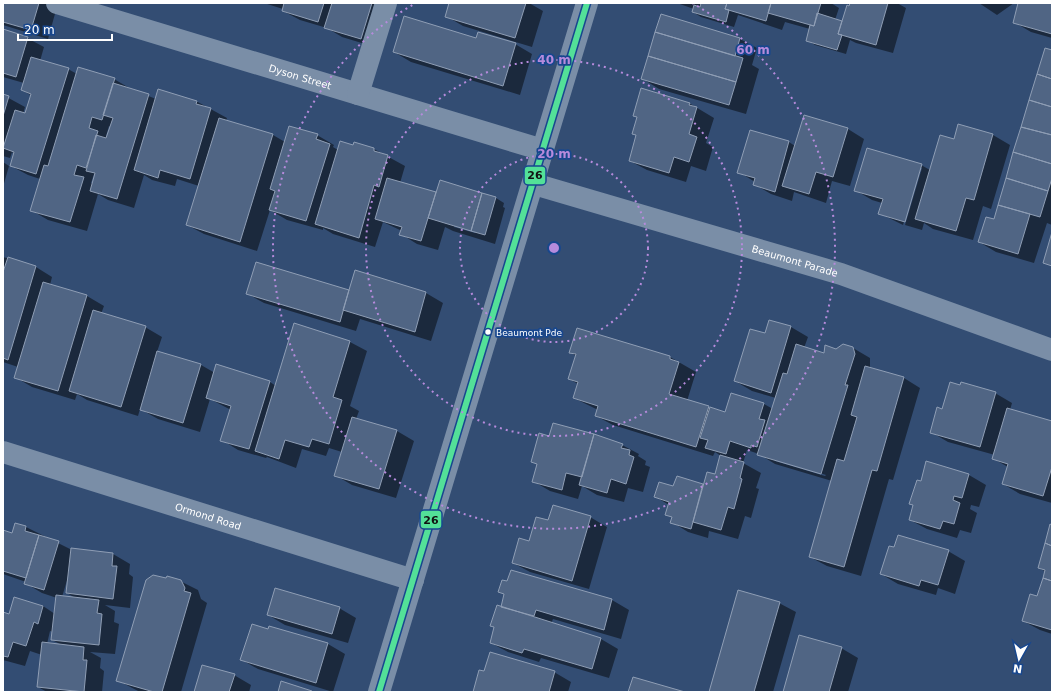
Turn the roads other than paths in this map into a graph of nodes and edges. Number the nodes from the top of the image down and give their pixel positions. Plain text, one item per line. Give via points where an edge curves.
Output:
1 (57, 3) edge
2 (386, 3) edge
3 (588, 3) edge
4 (358, 94) junction
5 (543, 150) junction
6 (534, 184) junction
7 (1052, 350) edge
8 (3, 452) edge
9 (413, 580) junction
10 (379, 692) edge

1 - 4 street, Dyson Street
2 - 4 street
3 - 5 street
4 - 5 street, Dyson Street
5 - 6 street
6 - 7 street, Beaumont Parade via 841,274
6 - 9 street
8 - 9 street, Ormond Road
9 - 10 street

